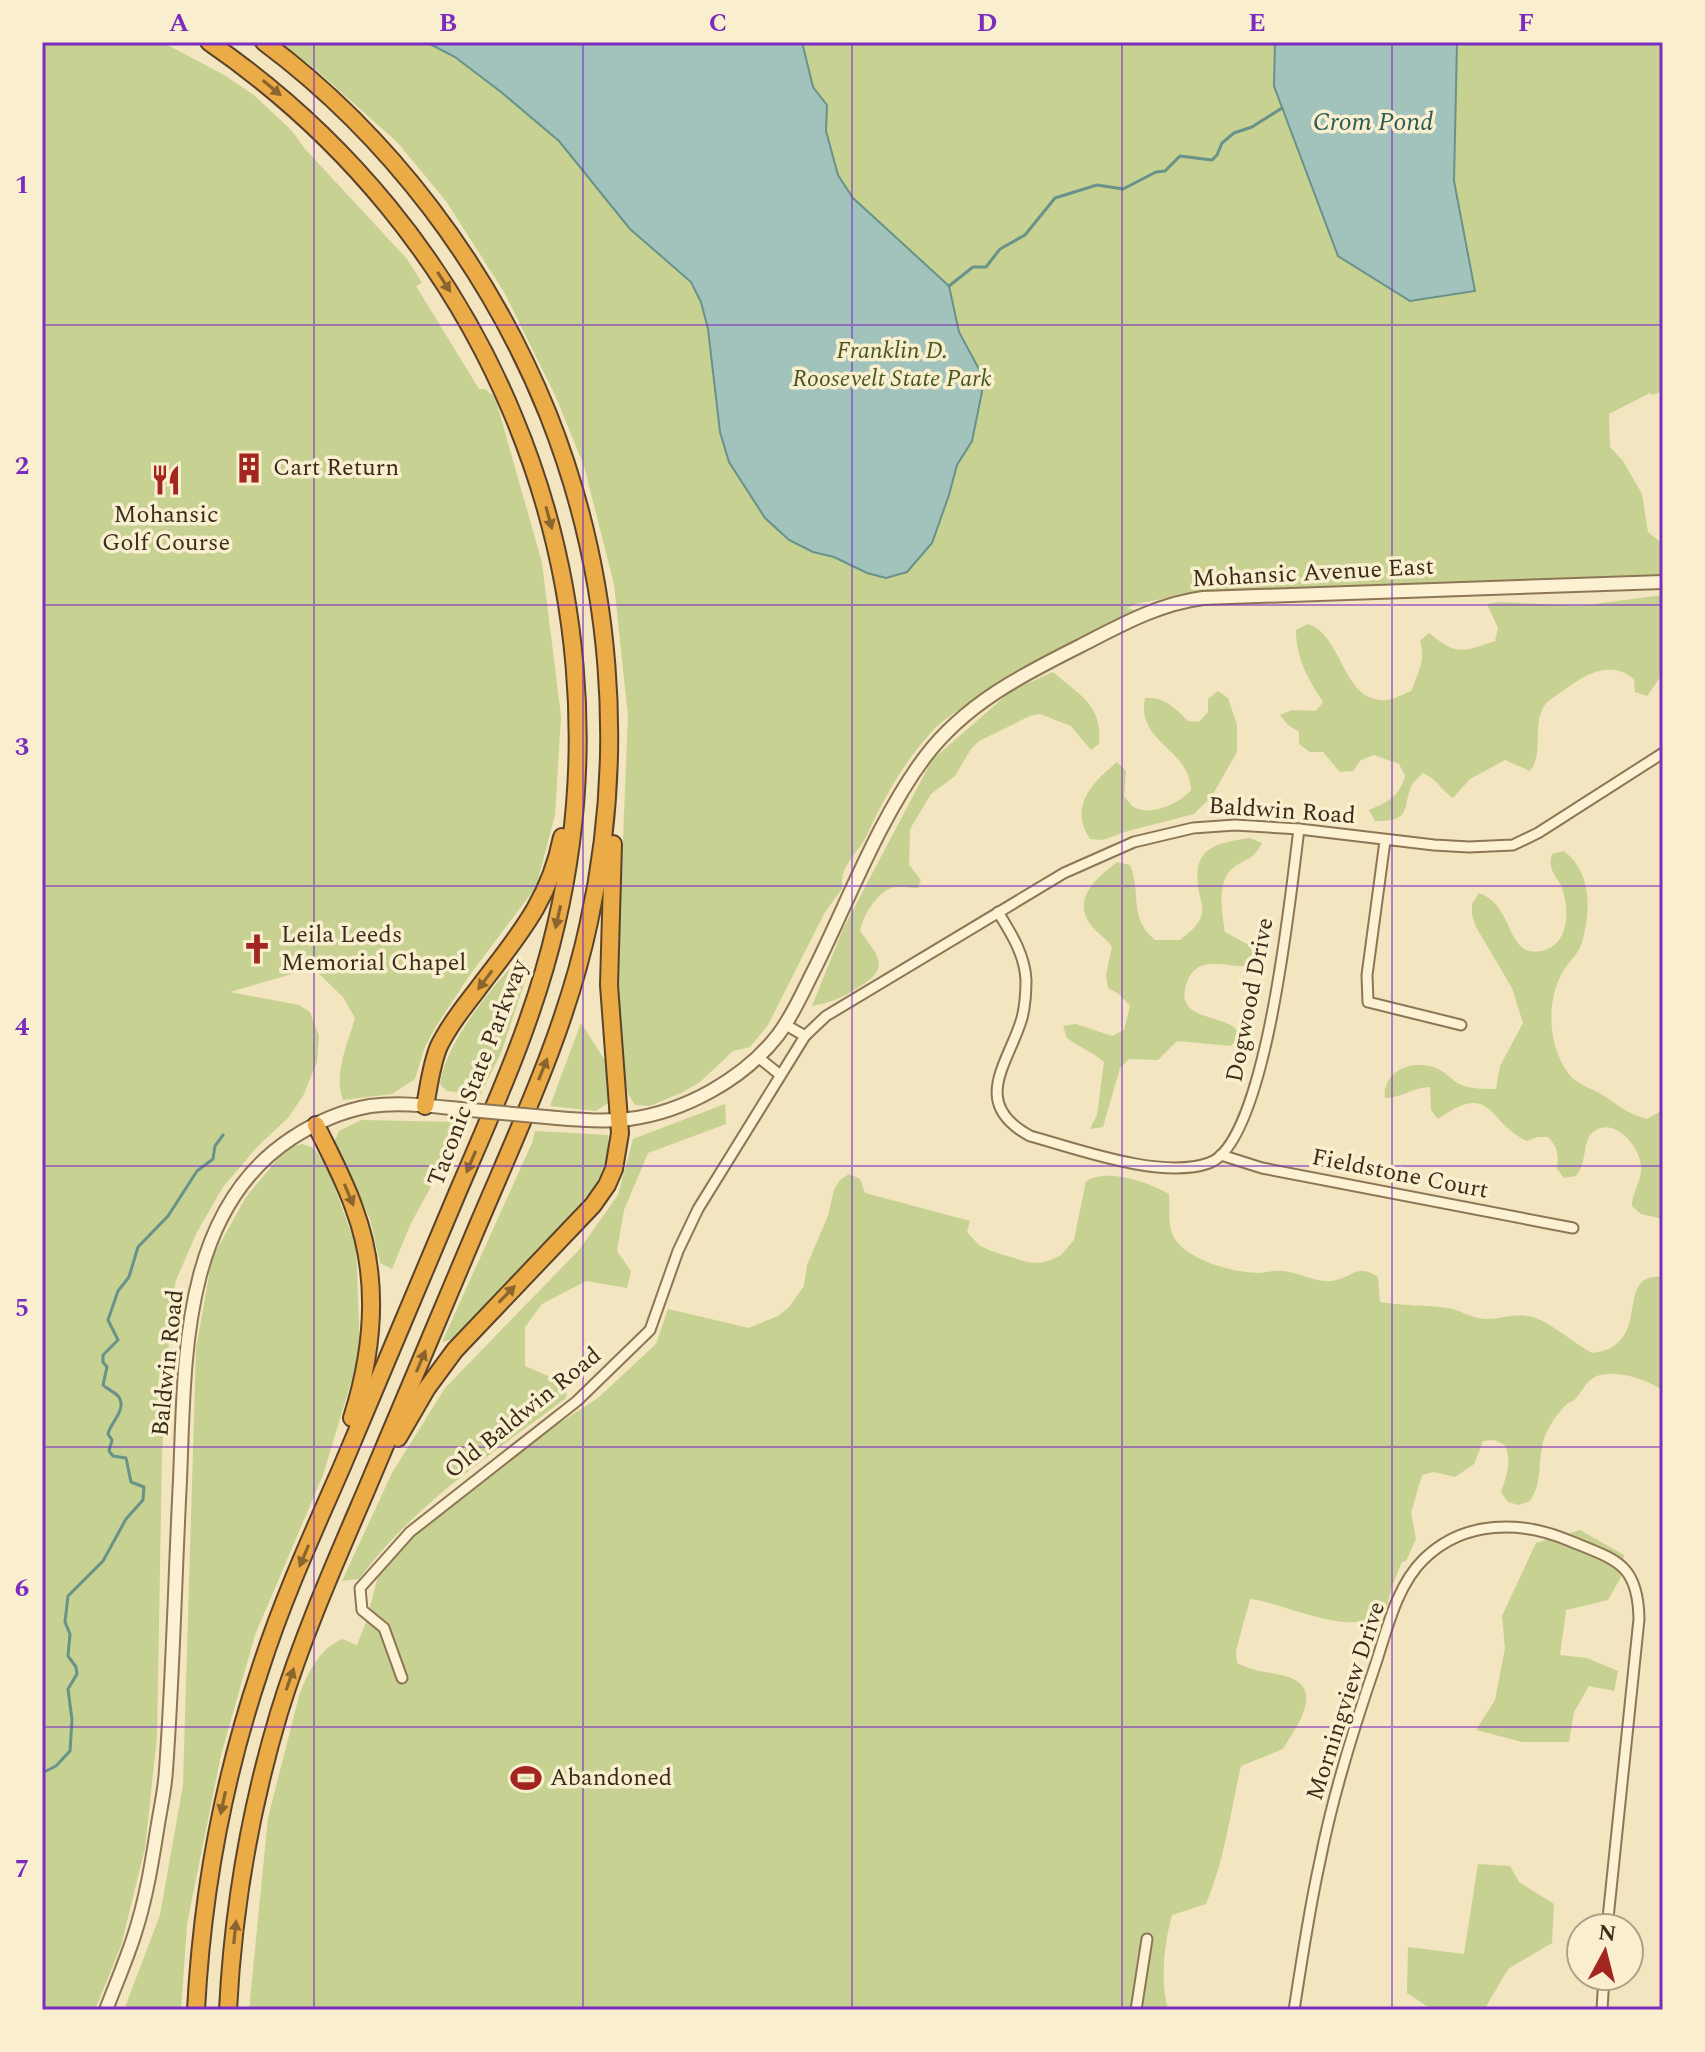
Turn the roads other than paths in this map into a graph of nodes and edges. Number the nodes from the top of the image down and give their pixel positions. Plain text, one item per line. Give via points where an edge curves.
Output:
1 (209, 42) edge
2 (264, 42) edge
3 (1663, 582) edge
4 (608, 691) junction
5 (1663, 753) edge
6 (578, 757) junction
7 (1299, 829) junction
8 (1385, 841) junction
9 (998, 912) junction
10 (786, 1025) junction
11 (1461, 1025) dead end
12 (805, 1036) junction
13 (758, 1057) junction
14 (779, 1074) junction
15 (425, 1106) junction
16 (620, 1120) junction
17 (316, 1125) junction
18 (1221, 1155) junction
19 (1573, 1228) dead end
20 (322, 1512) junction
21 (354, 1519) junction
22 (402, 1678) dead end
23 (1609, 1912) edge
24 (1147, 1939) dead end
25 (106, 2010) edge
26 (196, 2010) edge
27 (228, 2010) edge
28 (1136, 2010) edge
29 (1294, 2010) edge

1 -> 6 highway, Taconic State Parkway via 291,105 362,175 424,252 477,338 524,440 556,546 574,656
2 - 4 highway via 329,96 400,169 461,250 512,337 554,429 578,504 597,591
3 - 10 street, Mohansic Avenue East via 1203,598 1159,607 1091,640 989,695 926,756 892,809
4 - 16 highway via 616,792 609,993
21 -> 4 highway via 532,1098 571,991 591,914 605,826
5 - 8 street, Baldwin Road via 1513,845
6 -> 15 highway via 548,888 448,1030 436,1053
6 -> 20 highway, Taconic State Parkway via 564,890 529,1019
7 - 8 street, Baldwin Road
7 - 9 street, Baldwin Road via 1212,826 1134,842 1083,863
7 - 18 street, Dogwood Drive via 1264,1054 1249,1107
8 - 11 street via 1368,1002
9 - 12 street, Baldwin Road via 826,1016
9 - 18 street via 1015,940 1026,978 1023,1015 1004,1057 997,1090 1000,1106 1015,1128 1144,1166 1209,1163
10 - 12 street
10 - 13 street, Mohansic Avenue East
12 - 14 street, Old Baldwin Road
13 - 14 street
13 - 16 street, Baldwin Road via 689,1102
14 - 22 street, Old Baldwin Road via 698,1209 650,1330 577,1401 410,1532 360,1588 362,1610 384,1628
15 - 16 street, Baldwin Road, bridge
15 - 17 street, Baldwin Road via 370,1106
21 -> 16 highway via 436,1375 603,1191 616,1162
17 -> 20 highway via 358,1219 372,1306 365,1374
17 - 25 street, Baldwin Road via 275,1150 240,1187 212,1239 197,1286 184,1382 166,1775 148,1885
18 - 19 street, Fieldstone Court via 1262,1168
20 -> 26 highway, Taconic State Parkway via 271,1637 232,1765 206,1900
27 -> 21 highway via 238,1901 263,1770 303,1643
23 - 29 street, Morningview Drive via 1639,1619 1632,1577 1608,1557 1558,1536 1517,1527 1468,1530 1423,1560 1390,1621 1320,1858
24 - 28 street

